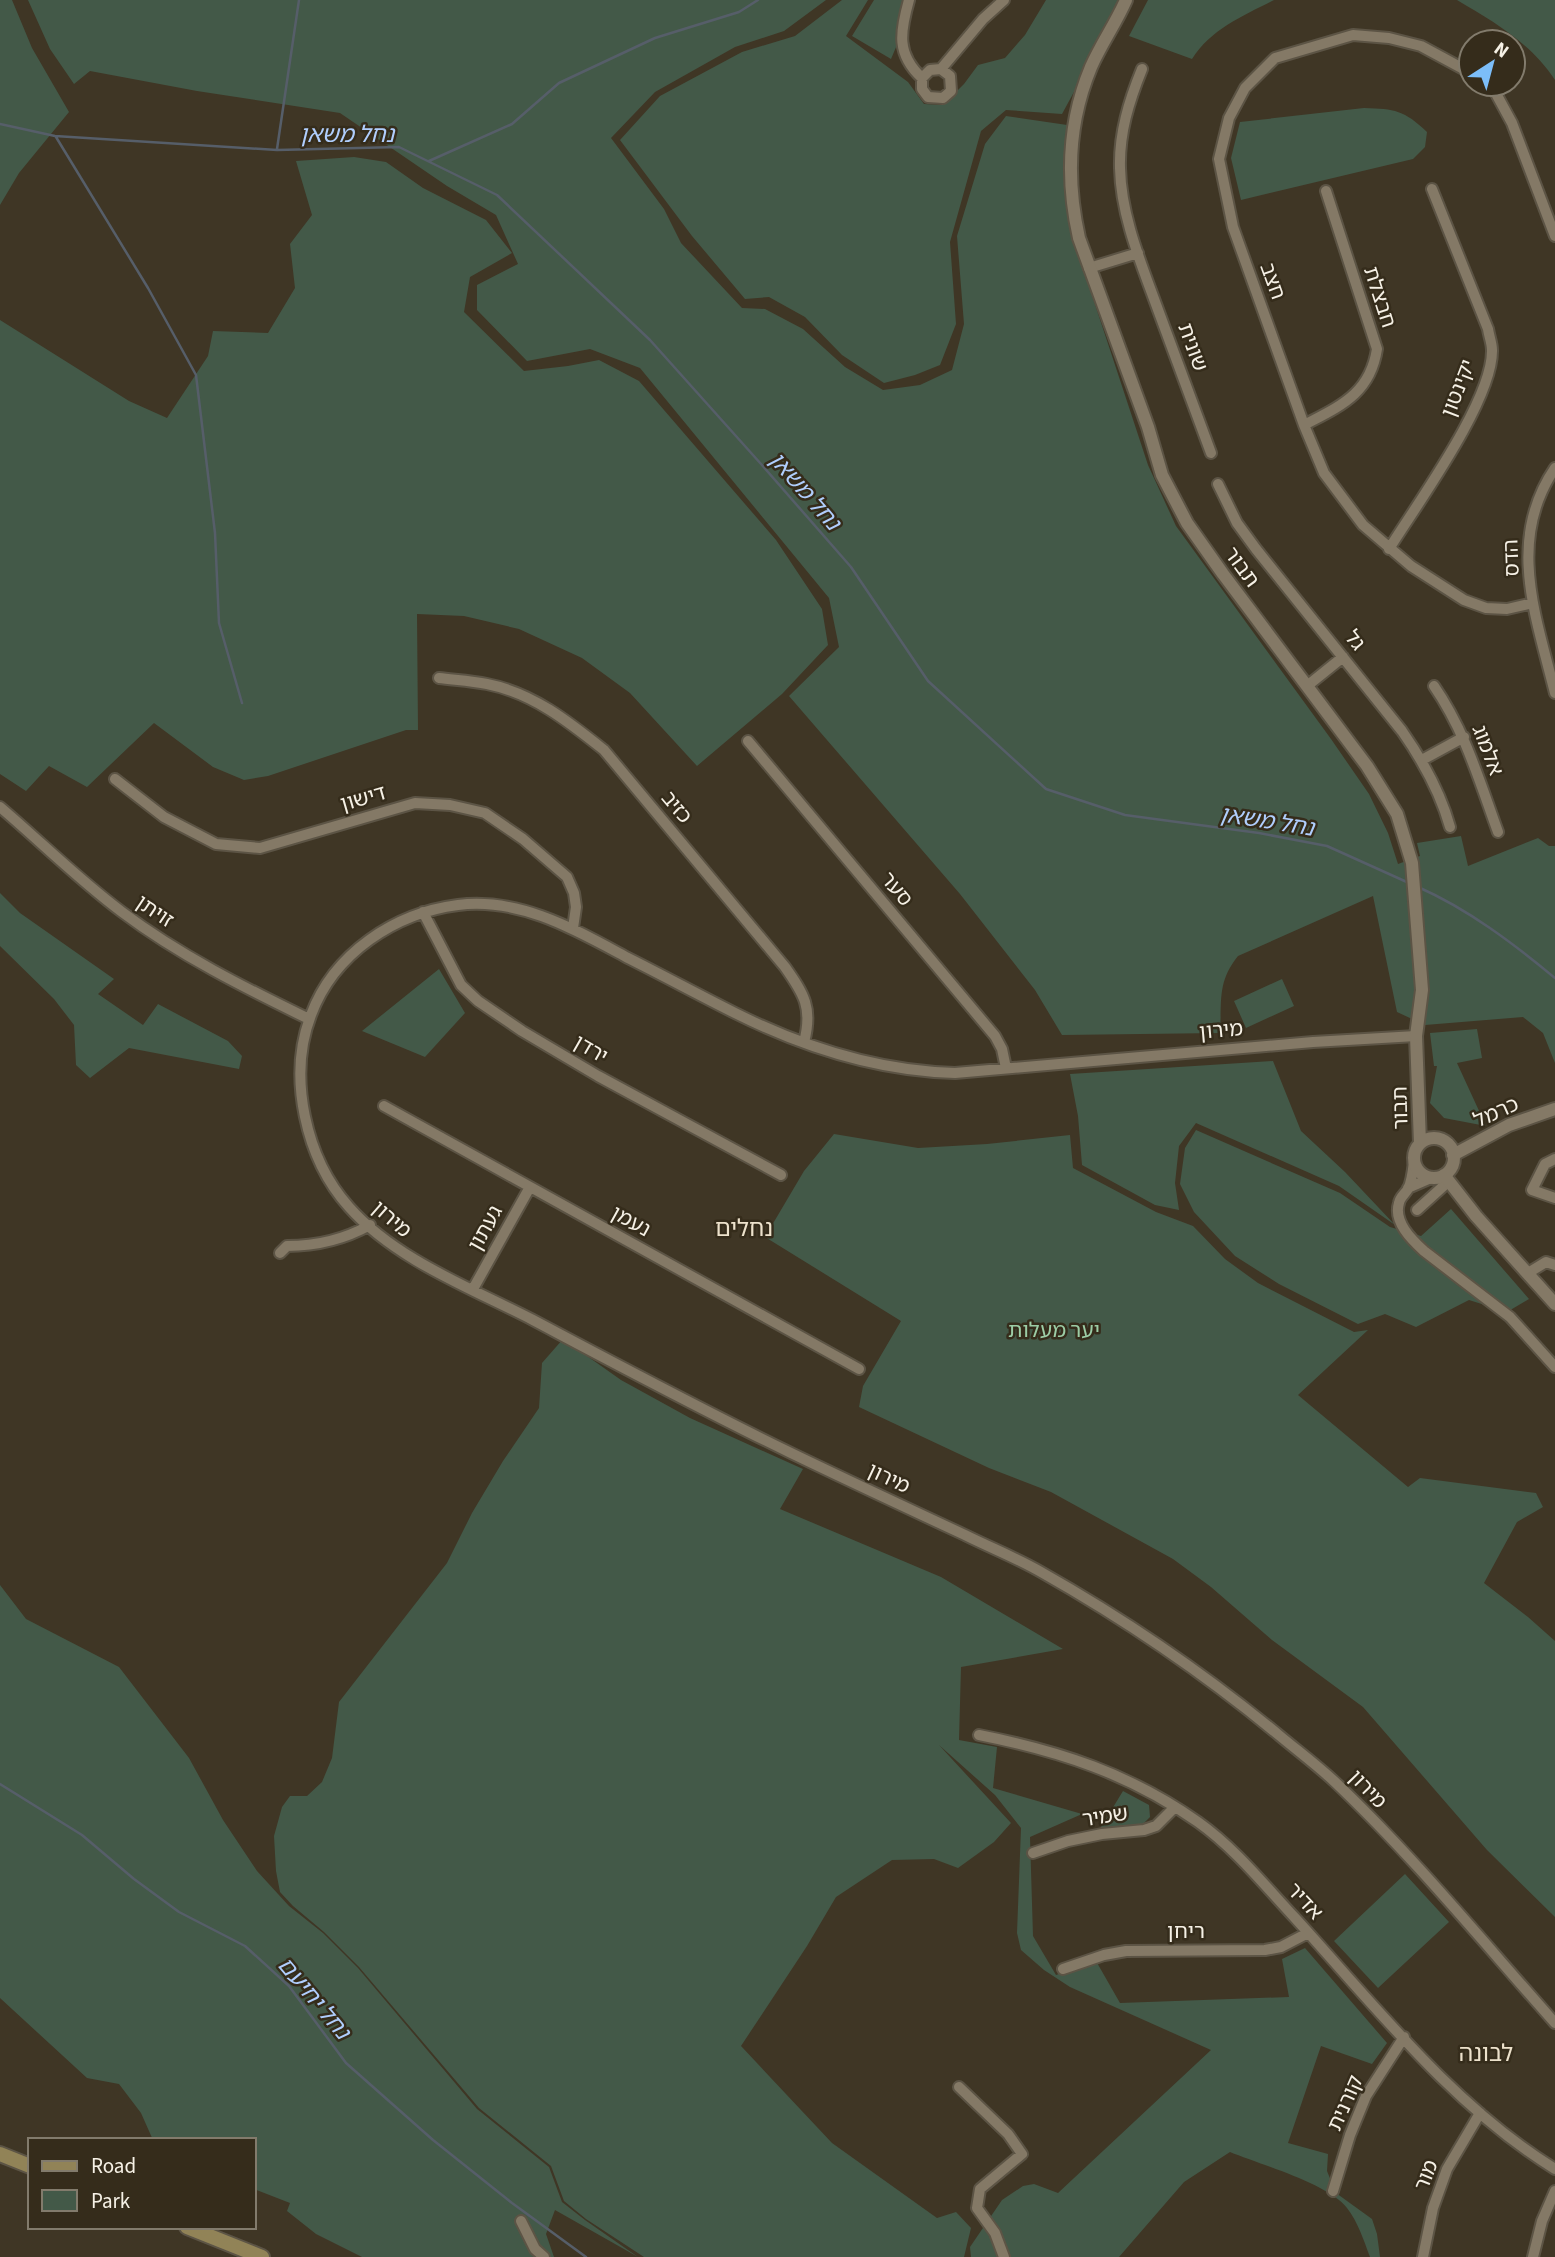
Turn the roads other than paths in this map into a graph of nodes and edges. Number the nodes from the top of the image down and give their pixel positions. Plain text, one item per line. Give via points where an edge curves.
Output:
1 (909, 0) edge
2 (1004, 0) edge
3 (1126, 0) edge
4 (1457, 66) edge
5 (941, 69) junction
6 (1142, 69) dead end
7 (922, 78) junction
8 (1499, 98) edge
9 (1432, 189) dead end
10 (1325, 191) dead end
11 (1555, 236) edge
12 (1138, 253) junction
13 (1089, 268) junction
14 (1304, 425) junction
15 (1211, 453) dead end
16 (1555, 468) edge
17 (1218, 484) dead end
18 (1390, 549) junction
19 (1533, 603) junction
20 (1343, 657) junction
21 (439, 678) dead end
22 (1307, 686) junction
23 (1434, 686) dead end
24 (1555, 693) edge
25 (1464, 737) junction
26 (748, 741) dead end
27 (1422, 760) junction
28 (115, 779) dead end
29 (0, 807) edge
30 (1451, 827) dead end
31 (1498, 832) dead end
32 (423, 912) junction
33 (573, 928) junction
34 (309, 1019) junction
35 (1416, 1036) junction
36 (804, 1042) junction
37 (1006, 1068) junction
38 (384, 1105) dead end
39 (1555, 1109) edge
40 (1420, 1143) junction
41 (1453, 1154) junction
42 (1555, 1159) edge
43 (1414, 1161) junction
44 (781, 1175) dead end
45 (1441, 1178) junction
46 (530, 1186) junction
47 (1408, 1188) junction
48 (1555, 1198) edge
49 (1417, 1210) dead end
50 (370, 1225) junction
51 (279, 1253) dead end
52 (1555, 1265) edge
53 (1528, 1273) junction
54 (473, 1289) junction
55 (1555, 1304) edge
56 (1555, 1367) edge
57 (859, 1369) dead end
58 (979, 1735) dead end
59 (1175, 1807) junction
60 (1033, 1853) dead end
61 (1308, 1933) junction
62 (1063, 1969) dead end
63 (1555, 2023) edge
64 (1404, 2037) junction
65 (959, 2087) dead end
66 (1480, 2113) junction
67 (0, 2154) edge
68 (28, 2165) edge
69 (1555, 2169) edge
70 (1333, 2191) dead end
71 (1554, 2194) edge
72 (521, 2221) dead end
73 (192, 2229) edge
74 (262, 2257) edge
75 (544, 2257) edge
76 (1004, 2257) edge
77 (1423, 2257) edge
78 (1533, 2257) edge

1 - 7 street via 902,44 910,67
2 - 5 street
3 - 13 street, תבור via 1091,68 1072,142 1074,215
4 - 14 street, חצב via 1421,46 1353,35 1275,58 1245,88 1229,118 1219,159 1233,227
5 - 7 street via 930,70
5 - 7 street via 950,76 952,86 943,98 928,97
6 - 12 street, שונית via 1121,135 1120,168 1123,201
8 - 11 street via 1513,123
9 - 18 street, יקינטון via 1488,329 1492,350 1486,382 1471,418
10 - 14 street, חבצלת via 1377,349 1364,386 1345,403
12 - 13 street
12 - 15 street, שונית
13 - 22 street, תבור via 1162,475 1187,523
14 - 18 street, חצב via 1324,473 1363,525
16 - 19 street, הדס via 1532,513 1527,548
17 - 20 street, גל via 1237,523
18 - 19 street, חצב via 1464,600 1507,609
19 - 24 street, הדס
20 - 22 street
20 - 27 street, גל
21 - 36 street, כזיב via 489,684 533,699 604,750 802,992 809,1024
22 - 35 street, תבור via 1367,766 1401,826 1412,863 1422,989
23 - 25 street, אלמוג
25 - 27 street
25 - 31 street, אלמוג
26 - 37 street, סער via 995,1036
27 - 30 street, גל
28 - 33 street, דישון via 164,817 216,844 260,848 415,803 485,813 567,877 576,907
29 - 34 street, זויתן via 121,912 232,981
32 - 33 street, מירון via 463,904 493,905
32 - 34 street, מירון via 379,932 352,954
32 - 44 street, ירדן via 461,985 478,1000 598,1076
33 - 36 street, מירון via 742,1017
34 - 50 street, מירון via 301,1082 311,1143 350,1208
35 - 37 street, מירון
35 - 40 street, תבור
36 - 37 street, מירון via 872,1064 916,1072
38 - 46 street, נעמן
39 - 41 street, כרמל via 1509,1125
40 - 41 street via 1437,1138 1448,1144
40 - 43 street
41 - 45 street via 1452,1166
42 - 48 street via 1545,1164 1532,1190
43 - 45 street via 1420,1172
43 - 47 street
45 - 47 street
45 - 49 street
45 - 53 street
46 - 54 street, געתון
46 - 57 street, נעמן
47 - 56 street via 1398,1205 1398,1216 1412,1240 1510,1317
50 - 51 street via 350,1236 287,1246
50 - 54 street, מירון via 405,1255
52 - 53 street via 1546,1262
53 - 55 street
54 - 63 street, מירון via 784,1450 1037,1569 1153,1640 1334,1780
58 - 59 street, אדיר via 1025,1744 1116,1774
59 - 60 street, שמיר via 1156,1826 1144,1830 1068,1841
59 - 61 street, אדיר via 1238,1857
61 - 62 street, ריחן via 1265,1950 1126,1951
61 - 64 street, אדיר
64 - 66 street, אדיר
64 - 70 street, קורנית via 1366,2096
65 - 76 street via 1008,2134 1022,2154 980,2189 977,2208 995,2233
66 - 69 street, אדיר
66 - 77 street, מור via 1447,2169
67 - 68 main road
71 - 78 street
72 - 75 street
73 - 74 main road

